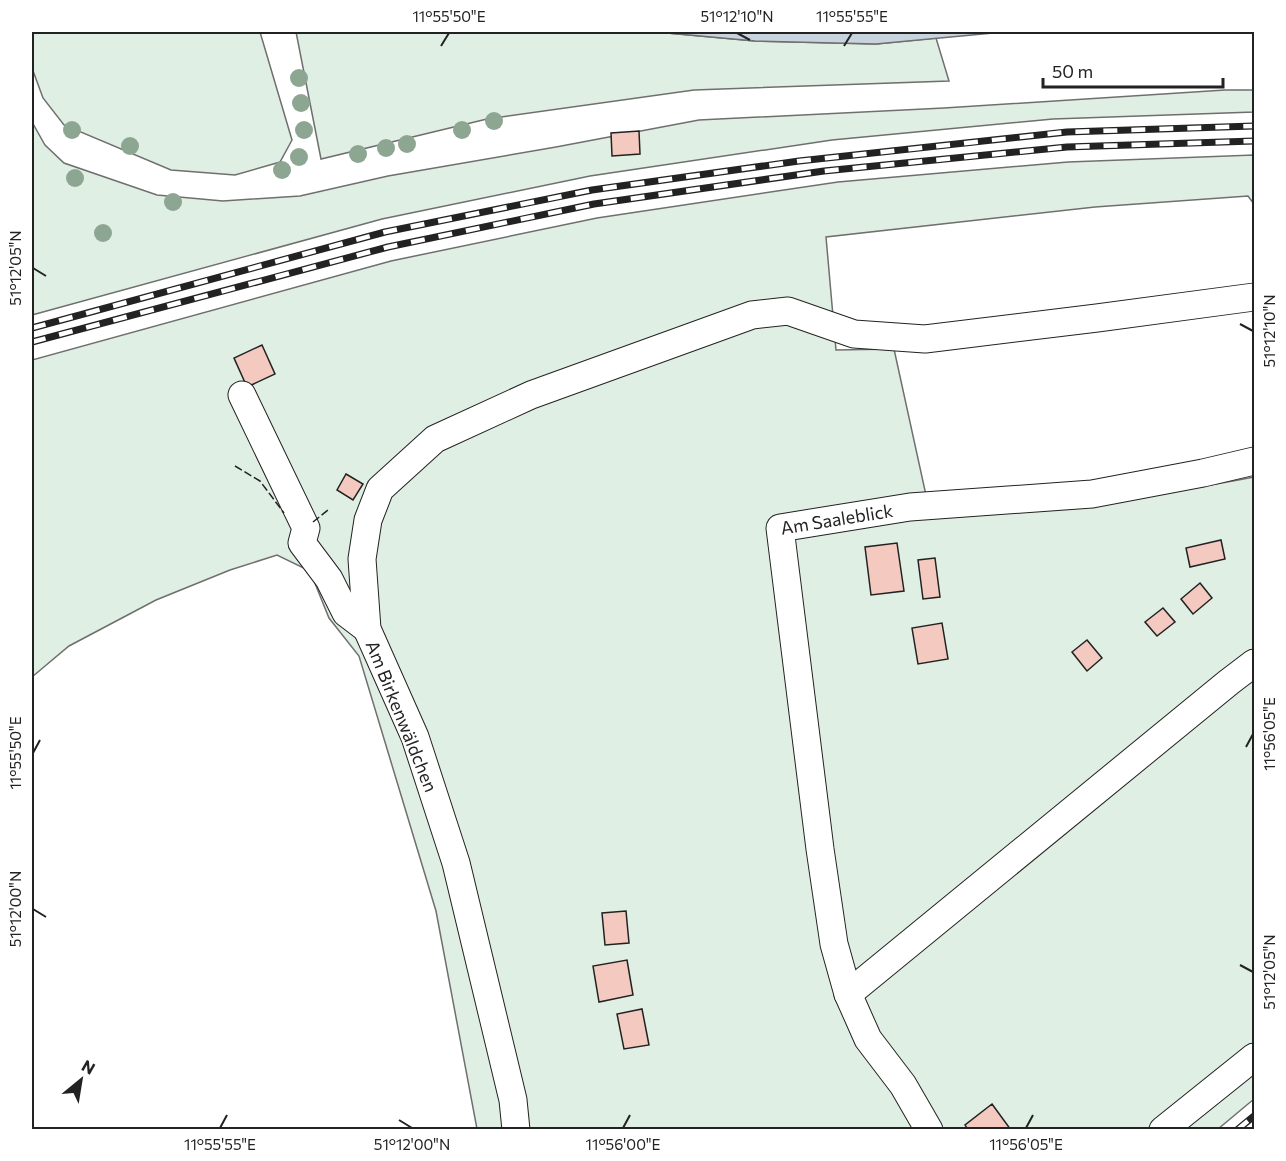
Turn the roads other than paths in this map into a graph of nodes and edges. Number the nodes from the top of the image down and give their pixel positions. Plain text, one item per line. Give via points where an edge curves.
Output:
1 (1254, 297) edge
2 (242, 395) dead end
3 (1254, 460) edge
4 (367, 629) junction
5 (1254, 663) edge
6 (848, 994) junction
7 (1254, 1057) edge
8 (516, 1130) edge
9 (929, 1130) edge
10 (1163, 1130) edge

1 - 4 street, Am Birkenwäldchen via 925,339 854,334 788,311 752,315 531,395 435,439 380,489 368,520 362,559
2 - 4 street via 306,528 302,543 329,579 346,613
3 - 6 street, Am Saaleblick via 1203,474 1092,494 910,507 780,528 834,944
4 - 8 street, Am Birkenwäldchen via 415,737 456,863 513,1100
5 - 6 street
6 - 9 street, Am Saaleblick via 868,1039 903,1085
7 - 10 street

